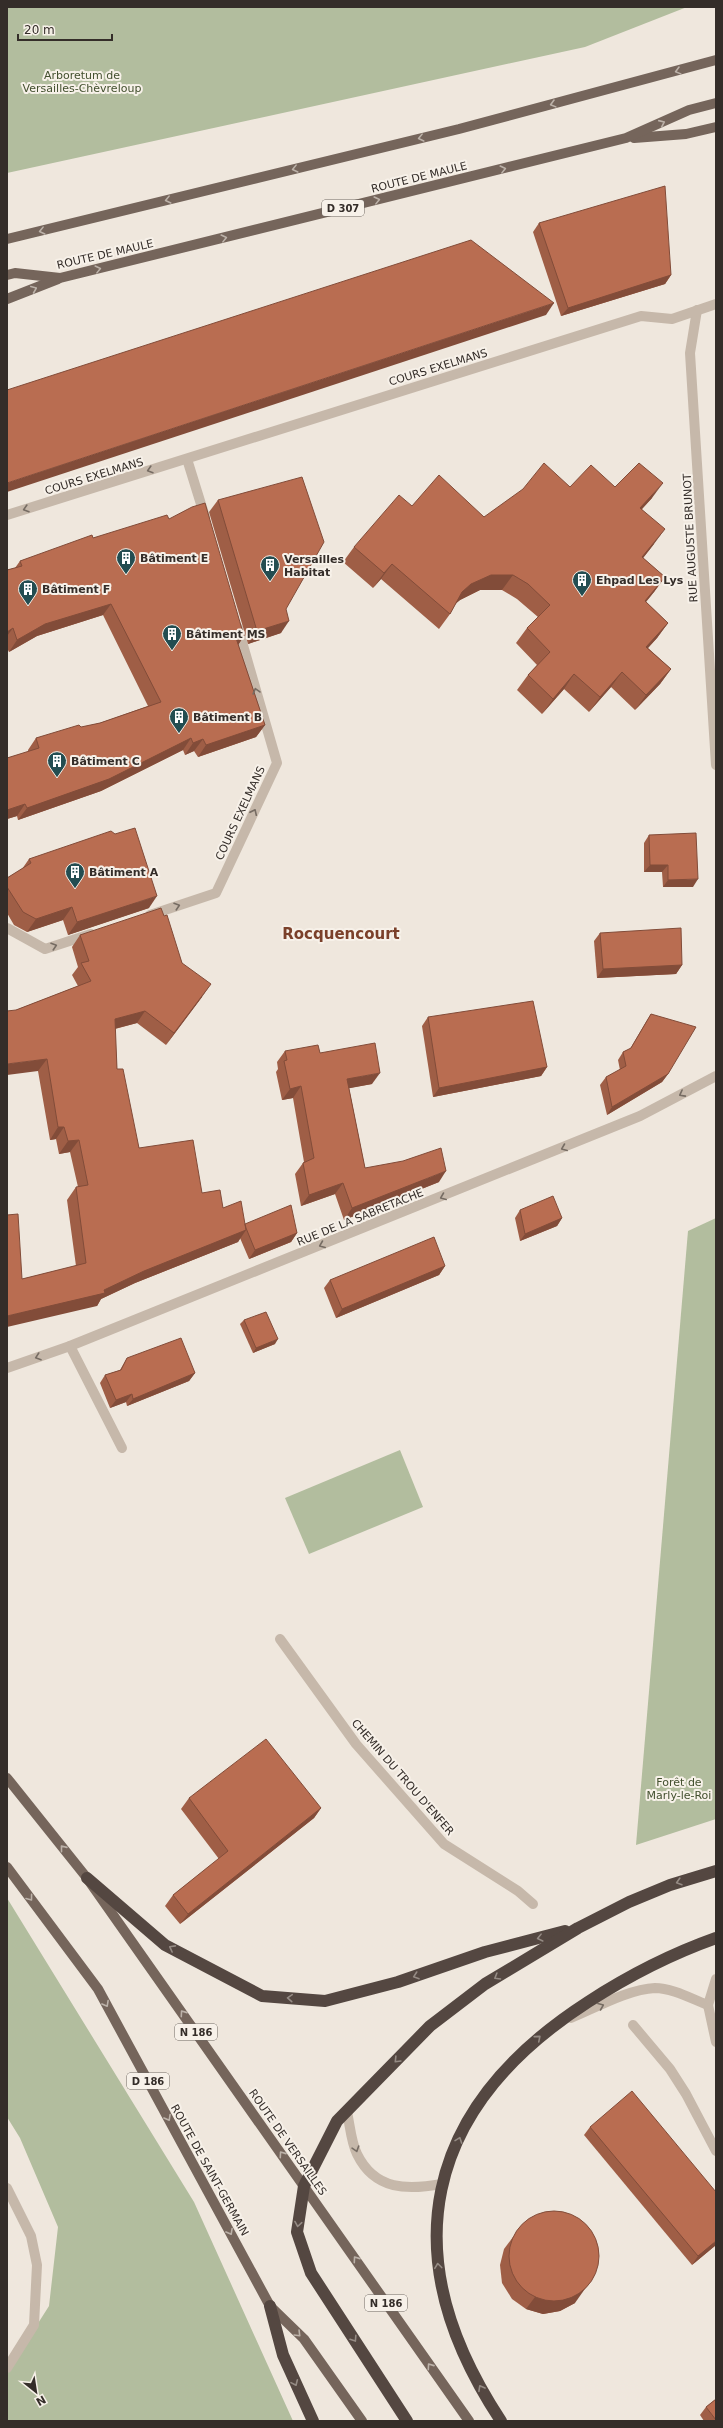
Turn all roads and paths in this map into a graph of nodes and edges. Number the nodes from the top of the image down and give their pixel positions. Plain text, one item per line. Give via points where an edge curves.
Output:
1 (716, 60) edge
2 (716, 103) edge
3 (716, 127) edge
4 (626, 138) junction
5 (9, 238) edge
6 (7, 275) edge
7 (60, 278) junction
8 (7, 299) edge
9 (716, 304) edge
10 (697, 310) junction
11 (188, 459) junction
12 (7, 515) edge
13 (208, 527) edge
14 (235, 619) edge
15 (716, 765) edge
16 (138, 918) edge
17 (7, 928) edge
18 (102, 930) edge
19 (716, 1076) edge
20 (70, 1346) junction
21 (7, 1368) edge
22 (122, 1448) dead end
23 (280, 1639) dead end
24 (7, 1778) edge
25 (7, 1867) edge
26 (716, 1870) edge
27 (87, 1878) junction
28 (533, 1904) dead end
29 (578, 1928) junction
30 (716, 1938) edge
31 (716, 1980) edge
32 (708, 2005) junction
33 (633, 2024) dead end
34 (552, 2026) junction
35 (716, 2042) edge
36 (347, 2112) junction
37 (716, 2151) edge
38 (442, 2184) junction
39 (304, 2186) junction
40 (7, 2188) edge
41 (270, 2306) junction
42 (7, 2368) edge
43 (313, 2421) edge
44 (362, 2421) edge
45 (407, 2421) edge
46 (469, 2421) edge
47 (501, 2421) edge

1 -> 5 main road via 459,129
4 -> 2 main road, ROUTE DE MAULE via 689,110
3 - 4 main road via 686,134
7 -> 4 main road, ROUTE DE MAULE / D 307
6 - 7 main road, ROUTE DE MAULE / D 307 via 15,273
8 -> 7 main road, D 307
9 - 10 street, COURS EXELMANS
10 - 11 street, COURS EXELMANS via 672,319 641,316
10 - 15 street, RUE AUGUSTE BRUNOT via 690,353
11 -> 12 street, COURS EXELMANS
11 - 13 street
16 -> 14 street, COURS EXELMANS via 216,893 278,763
17 -> 18 street via 45,949
19 -> 20 street, RUE DE LA SABRETACHE via 640,1116
20 -> 21 street, RUE DE LA SABRETACHE
20 - 22 street
23 - 28 street, CHEMIN DU TROU D'ENFER via 356,1744 444,1844 518,1891
27 -> 24 main road
25 -> 41 main road, ROUTE DE SAINT-GERMAIN / D 186 via 98,1989
26 -> 29 highway via 670,1885
29 -> 27 highway via 485,1952 398,1982 325,2001 262,1996 165,1945
39 -> 27 main road, ROUTE DE VERSAILLES / N 186
29 -> 36 highway via 485,1984 430,2026
30 - 34 highway via 687,1948 613,1986
31 - 32 street
34 -> 32 street via 637,1991 656,1988 670,1990
32 - 35 street
33 - 37 street via 670,2069
38 -> 34 highway via 461,2133 489,2088 522,2052
36 -> 38 street via 357,2154 371,2173 397,2188 420,2188
36 - 39 highway via 337,2121
47 -> 38 highway via 463,2356 444,2303 438,2264 437,2231
39 -> 45 highway via 297,2232 311,2273
46 -> 39 main road, ROUTE DE VERSAILLES / N 186
40 - 42 street via 31,2236 37,2265 34,2324
41 -> 43 highway via 283,2355
41 -> 44 main road via 304,2339

